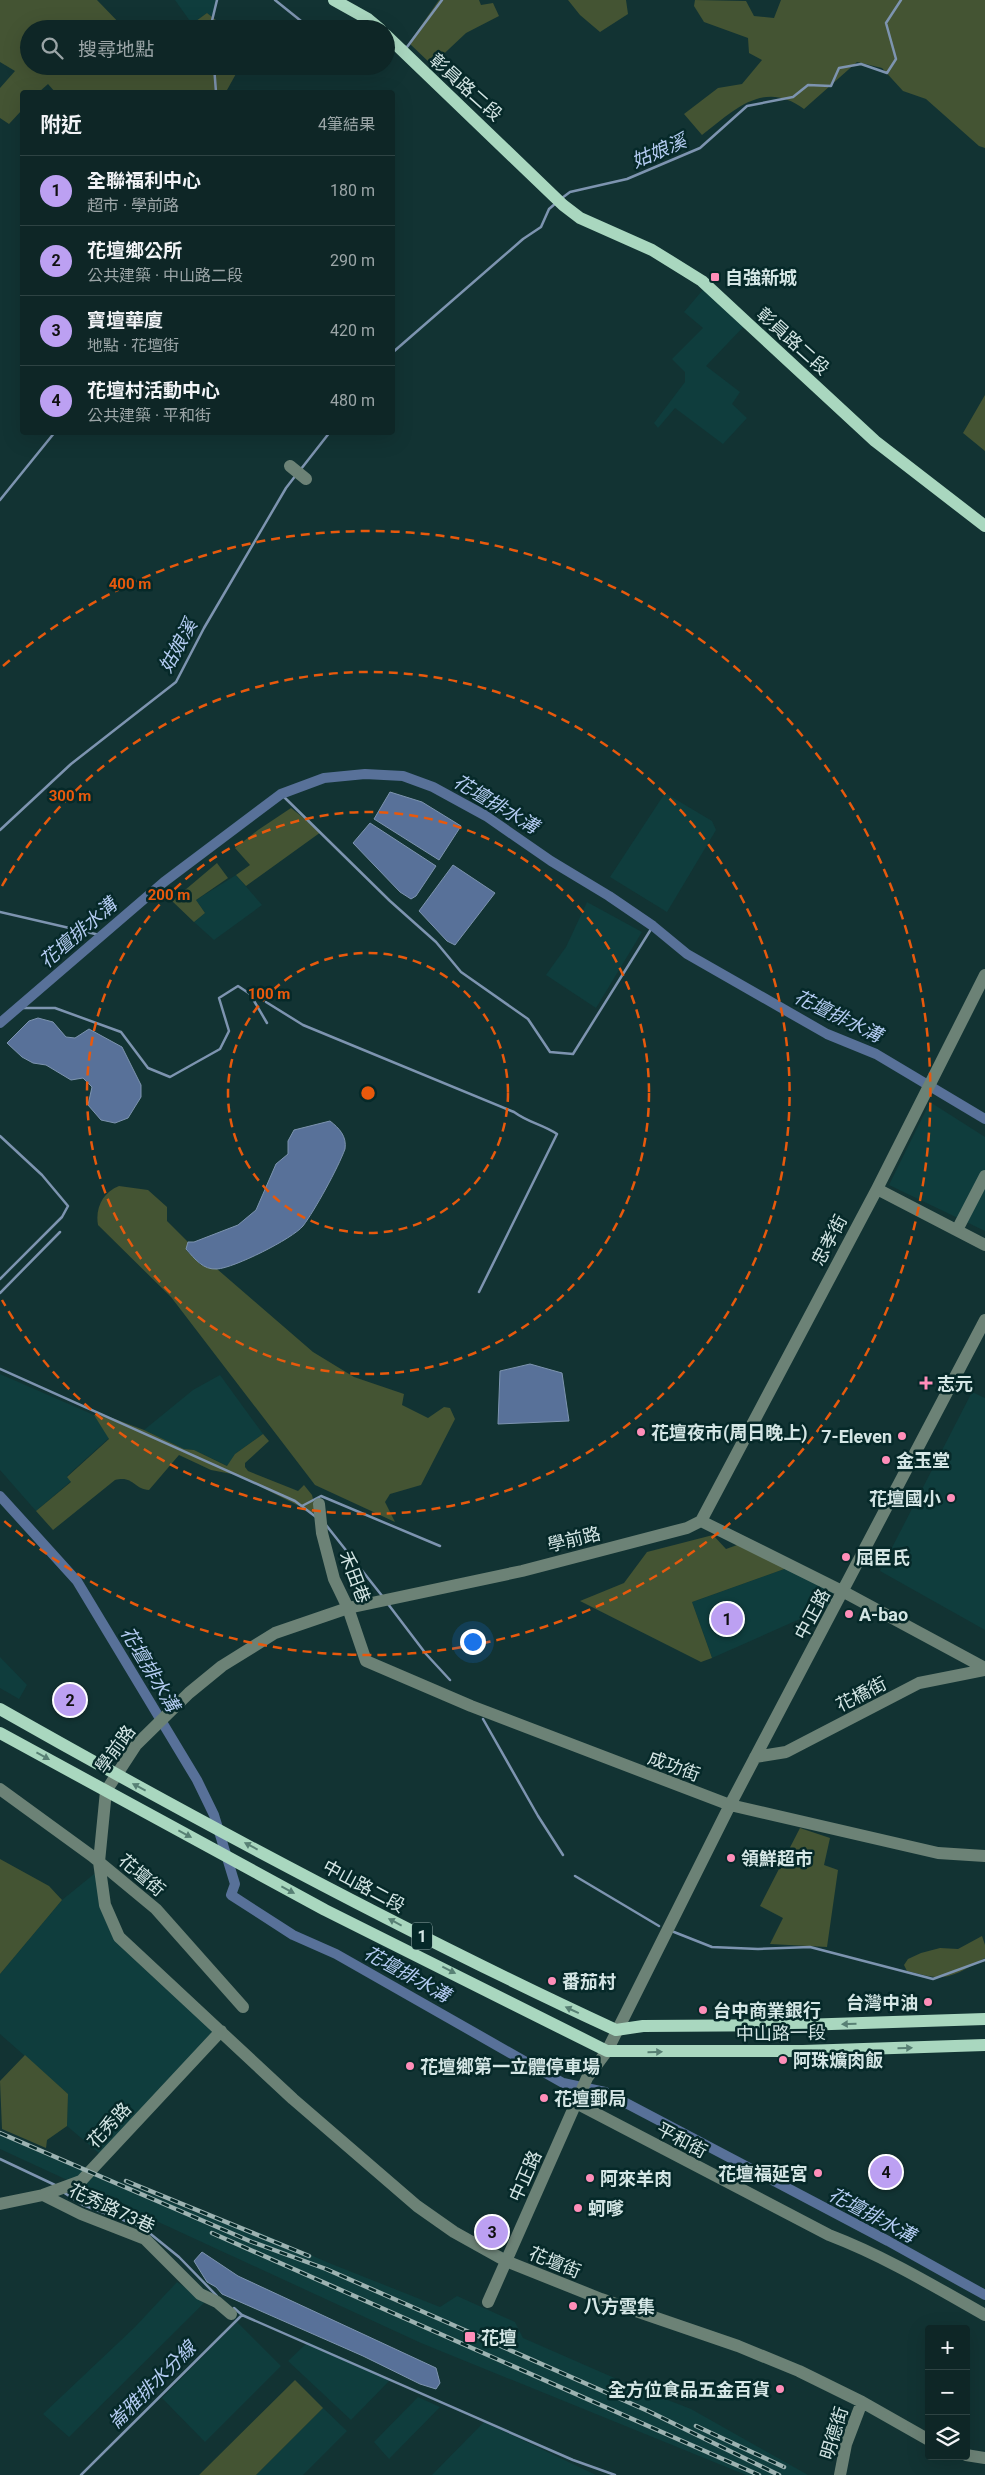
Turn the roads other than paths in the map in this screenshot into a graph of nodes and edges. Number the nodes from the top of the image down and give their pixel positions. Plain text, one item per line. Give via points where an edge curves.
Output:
1 (334, 0) edge
2 (369, 20) edge
3 (395, 45) edge
4 (290, 466) dead end
5 (306, 479) dead end
6 (985, 526) edge
7 (985, 975) edge
8 (985, 1176) edge
9 (877, 1188) junction
10 (956, 1230) junction
11 (985, 1244) edge
12 (985, 1320) edge
13 (319, 1504) dead end
14 (701, 1521) junction
15 (844, 1592) junction
16 (348, 1608) junction
17 (366, 1661) joint
18 (985, 1669) edge
19 (0, 1709) edge
20 (0, 1733) edge
21 (755, 1758) junction
22 (116, 1774) junction
23 (0, 1789) edge
24 (106, 1792) junction
25 (730, 1805) junction
26 (985, 1856) edge
27 (99, 1862) junction
28 (243, 2007) dead end
29 (985, 2019) edge
30 (616, 2030) junction
31 (221, 2031) junction
32 (985, 2045) edge
33 (607, 2051) junction
34 (579, 2098) junction
35 (43, 2195) junction
36 (0, 2204) edge
37 (506, 2261) junction
38 (488, 2302) dead end
39 (231, 2314) dead end
40 (985, 2315) edge
41 (862, 2402) junction
42 (925, 2438) edge
43 (970, 2456) edge
44 (985, 2458) edge
45 (840, 2475) edge

1 - 2 main road
3 - 6 main road, 彰員路二段 via 563,205 580,218 652,250 702,281 875,441
4 - 5 street
7 - 9 street, 忠孝街
8 - 10 street
9 - 10 street
9 - 14 street, 忠孝街
10 - 11 street
12 - 15 street, 中正路
13 - 16 street, 禾田巷 via 322,1533 334,1579
14 - 15 street
14 - 16 street, 學前路 via 687,1528 522,1571
15 - 18 street
15 - 21 street, 中正路
16 - 17 street, 禾田巷
16 - 22 street, 學前路 via 275,1633 222,1666 136,1745
17 - 25 street, 成功街 via 471,1706
18 - 21 street, 花橋街 via 919,1684 786,1752
19 - 22 main road, 1
20 -> 24 main road, 1
21 - 25 street, 中正路
22 - 24 street, 學前路
30 -> 22 main road, 中山路二段 / 1 via 451,1952
23 - 27 street, 花壇街
24 - 27 street, 花壇街
24 -> 33 main road, 1 via 325,1910
25 - 26 street, 成功街 via 938,1852
25 - 30 street, 中正路
27 - 28 street, 花壇街 via 156,1909
27 - 31 street, 花壇街 via 105,1905 119,1937
29 -> 30 main road, 中山路一段 via 643,2026
30 - 33 street, 中正路
31 - 35 street, 花秀路 via 81,2181
31 - 37 street, 花壇街 via 293,2099 417,2206 454,2232
33 -> 32 main road, 中山路一段 / 1 via 803,2051
33 - 34 street, 中正路 via 587,2078
34 - 37 street, 中正路
34 - 40 street, 平和街 via 829,2235 908,2271
35 - 36 street, 花秀路
35 - 39 street, 花秀路73巷 via 144,2239 200,2294
37 - 38 street, 中正路
37 - 41 street, 花壇街 via 601,2299 738,2346
41 - 42 street, 花壇街
41 - 45 street, 明德街 via 846,2444
43 - 44 street

